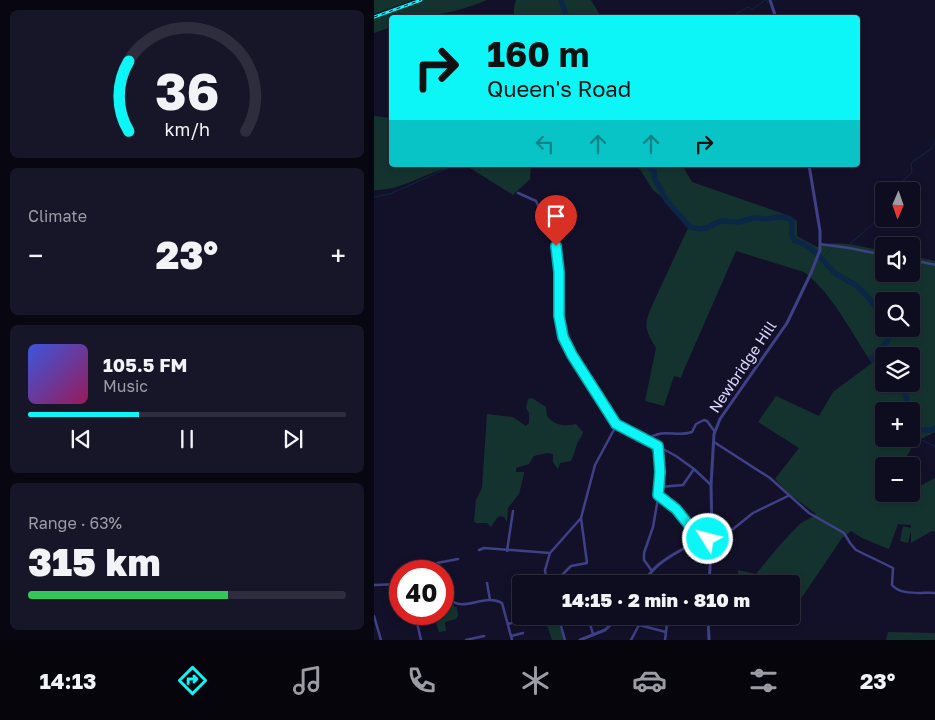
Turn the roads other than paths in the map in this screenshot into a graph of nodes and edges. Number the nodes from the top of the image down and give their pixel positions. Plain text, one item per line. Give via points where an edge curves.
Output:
1 (770, 0) edge
2 (775, 15) edge
3 (809, 167) edge
4 (518, 193) dead end
5 (820, 244) junction
6 (875, 253) edge
7 (920, 262) edge
8 (935, 265) edge
9 (616, 424) junction
10 (715, 432) junction
11 (652, 436) junction
12 (647, 439) junction
13 (714, 442) junction
14 (657, 445) junction
15 (694, 469) junction
16 (711, 486) junction
17 (660, 487) junction
18 (658, 495) junction
19 (788, 496) junction
20 (513, 510) dead end
21 (581, 518) junction
22 (712, 534) junction
23 (712, 539) junction
24 (701, 540) junction
25 (484, 543) dead end
26 (484, 548) junction
27 (479, 550) dead end
28 (507, 551) junction
29 (550, 554) junction
30 (458, 559) dead end
31 (453, 560) edge
32 (652, 571) junction
33 (546, 575) edge
34 (562, 575) edge
35 (649, 575) edge
36 (710, 575) edge
37 (487, 582) dead end
38 (389, 584) edge
39 (374, 585) edge
40 (935, 593) edge
41 (490, 600) junction
42 (454, 602) edge
43 (374, 616) edge
44 (512, 623) edge
45 (508, 624) junction
46 (417, 625) edge
47 (561, 625) edge
48 (590, 625) edge
49 (612, 625) edge
50 (639, 625) joint
51 (667, 625) edge
52 (708, 625) edge
53 (666, 632) junction
54 (523, 633) dead end
55 (594, 634) junction
56 (484, 636) dead end
57 (511, 636) junction
58 (381, 640) edge
59 (421, 640) edge
60 (466, 640) edge
61 (512, 640) edge
62 (565, 640) edge
63 (580, 640) edge
64 (631, 640) edge
65 (665, 640) edge
66 (709, 640) edge

1 - 2 street
3 - 5 street, Newbridge Hill
4 - 9 street via 536,201 556,246 563,337
5 - 6 street
5 - 10 street, Newbridge Hill via 811,273 787,323 720,419
7 - 8 street
9 - 12 street
9 - 21 street via 595,465
10 - 11 street via 704,420 686,434 664,432
10 - 13 street, Newbridge Hill
11 - 12 street
11 - 14 street
12 - 14 street
13 - 16 street, Newbridge Hill
13 - 19 street via 770,478
14 - 15 street
14 - 17 street
15 - 16 street
15 - 17 street via 683,485
16 - 22 street, Newbridge Hill
17 - 18 street
18 - 24 street via 676,509
18 - 32 street via 653,527 644,553 644,560
19 - 22 street via 753,512 733,528
19 - 40 street via 809,513 844,533 856,550 893,568 892,585 896,589
20 - 28 street
21 - 29 street
21 - 34 street via 587,563 570,566
22 - 23 street, Newbridge Hill
23 - 24 street
23 - 36 street, Newbridge Hill
24 - 32 street via 663,561
25 - 26 street
26 - 27 street
26 - 28 street
28 - 29 street
29 - 33 street
30 - 31 street
32 - 35 street
37 - 41 street
38 - 39 street
41 - 42 street
41 - 45 street via 502,603
43 - 58 street
44 - 45 street
45 - 57 street
46 - 59 street
47 - 62 street
48 - 55 street
49 - 55 street
50 - 53 street
50 - 64 street
51 - 53 street
52 - 66 street
53 - 65 street
54 - 57 street
55 - 63 street
56 - 60 street
57 - 61 street

